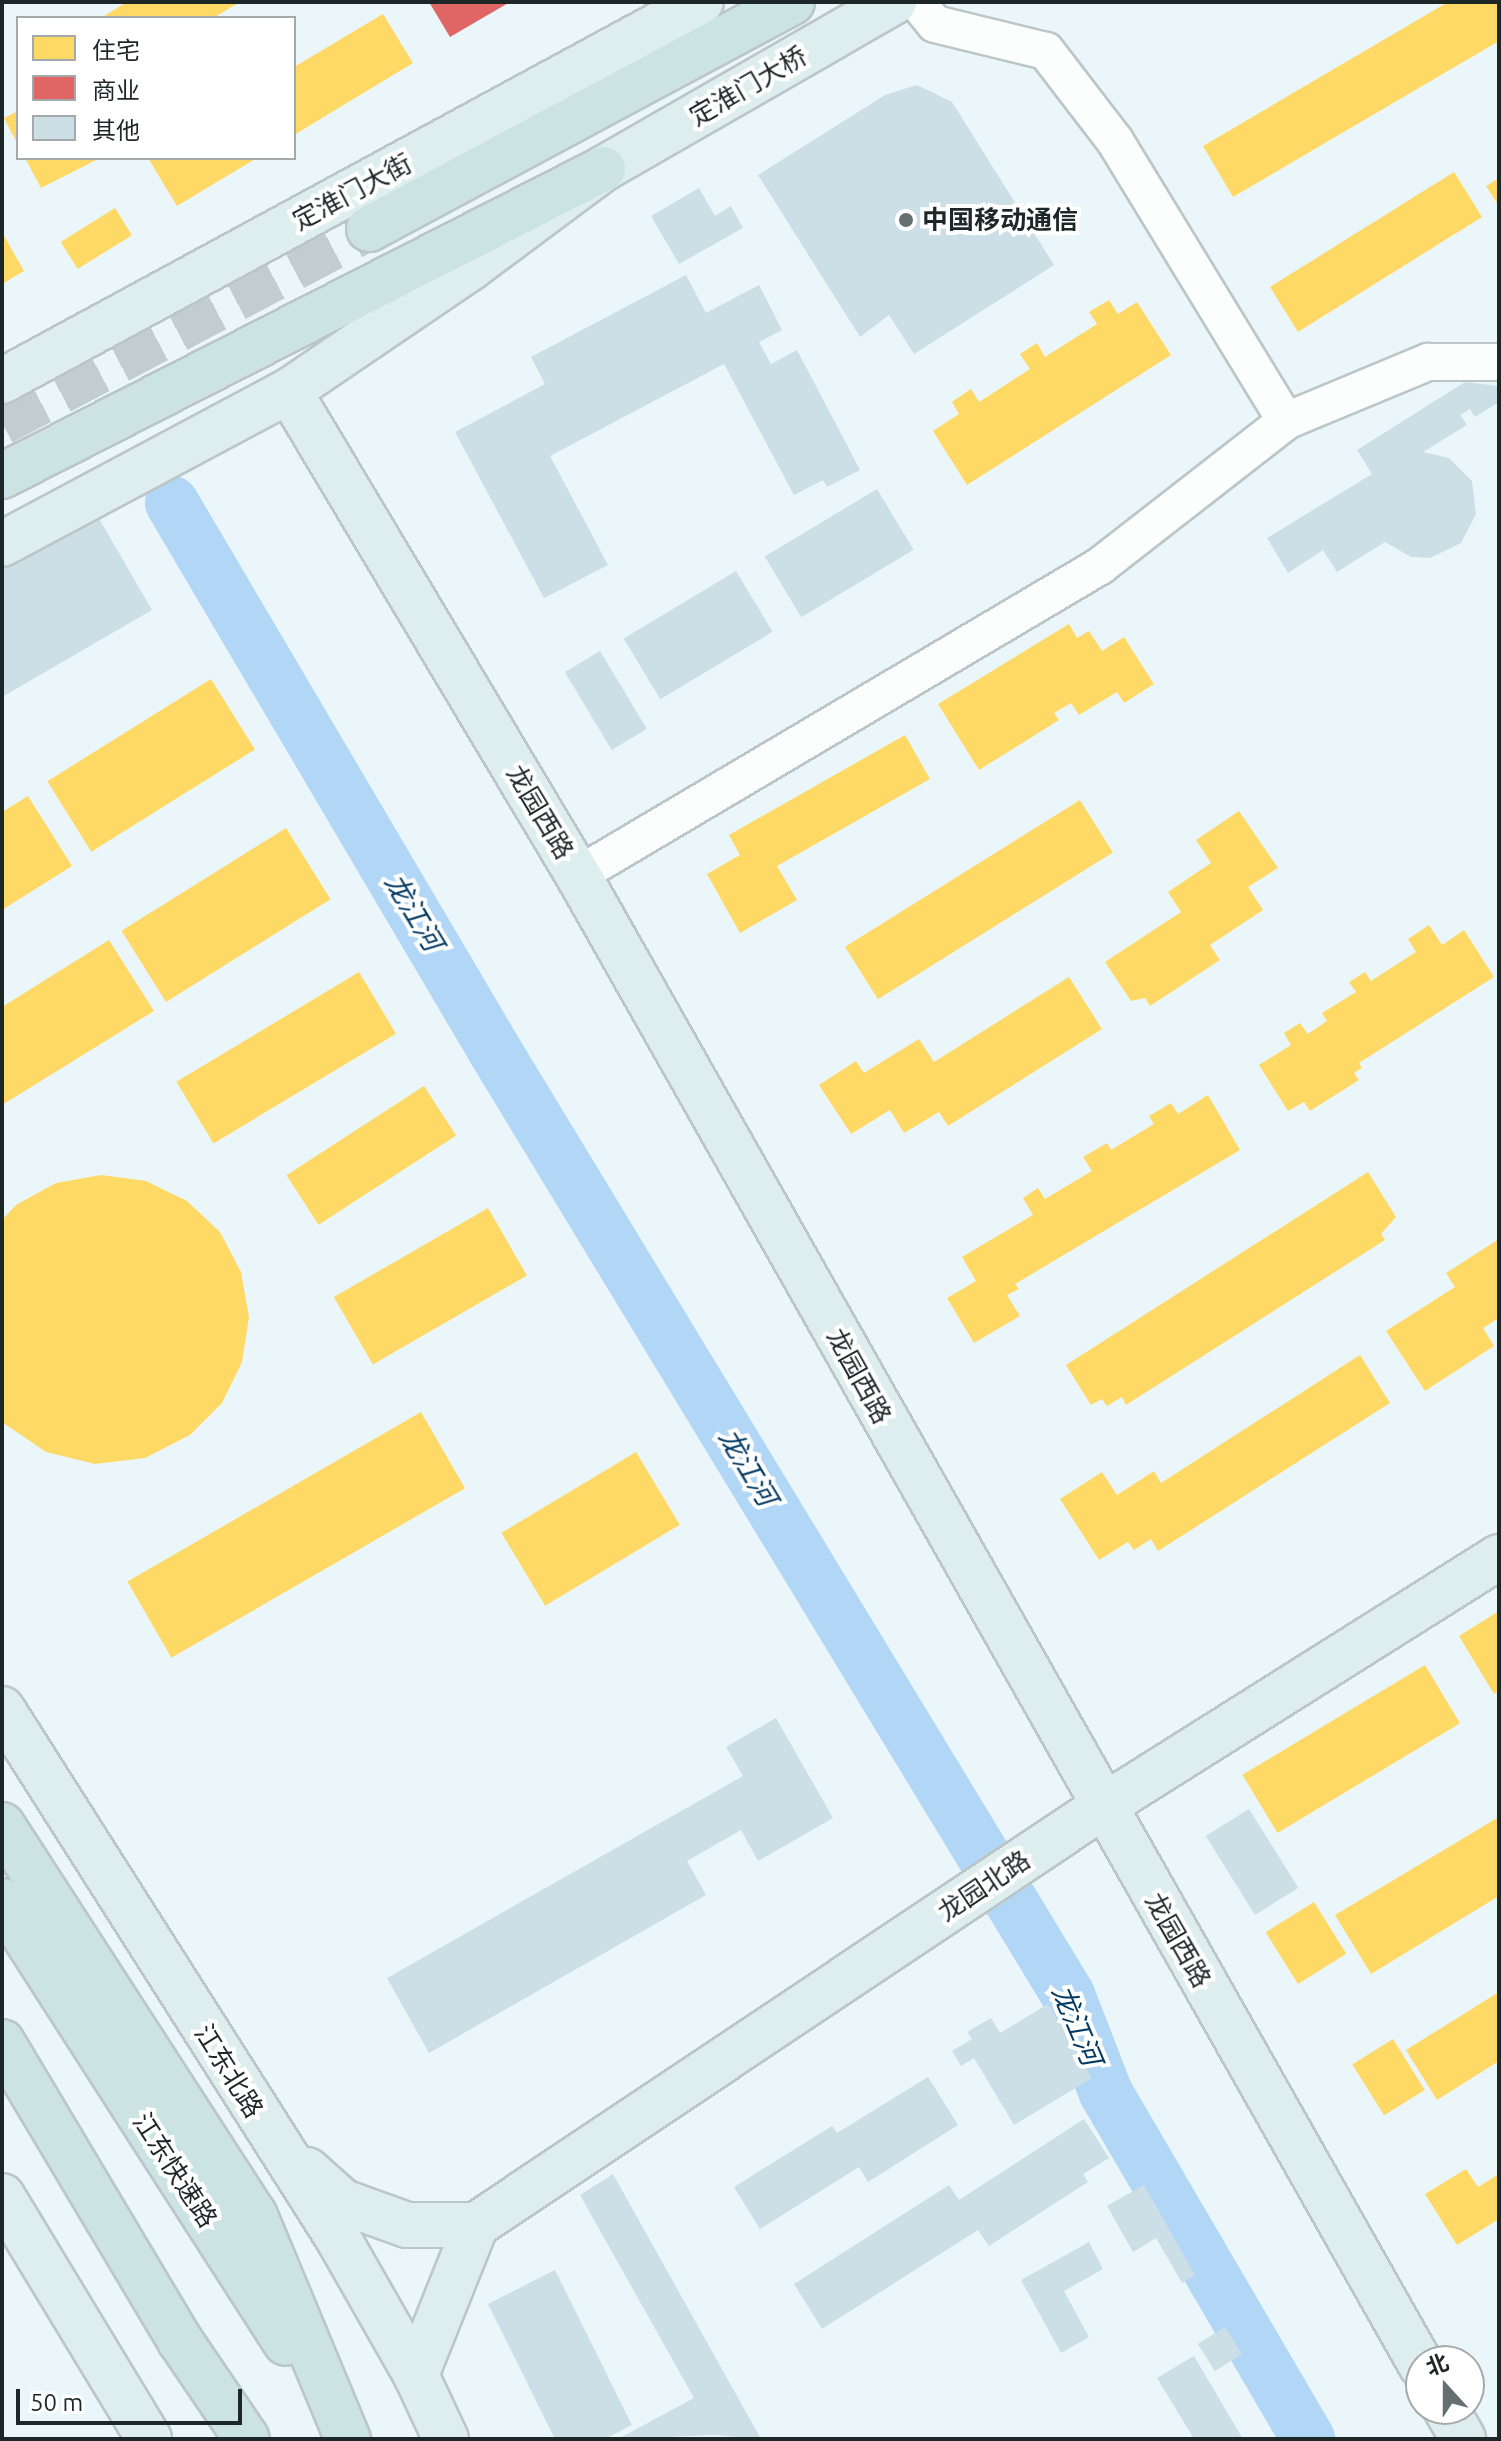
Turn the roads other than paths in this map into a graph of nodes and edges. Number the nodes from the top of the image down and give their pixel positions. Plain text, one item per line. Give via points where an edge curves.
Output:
1 (701, 2) edge
2 (792, 2) edge
3 (894, 2) edge
4 (917, 2) edge
5 (603, 169) junction
6 (369, 229) tunnel mouth
7 (1499, 362) edge
8 (2, 381) edge
9 (289, 391) junction
10 (1286, 421) junction
11 (2, 476) edge
12 (2, 544) edge
13 (578, 875) junction
14 (1499, 1557) edge
15 (2, 1709) edge
16 (1102, 1807) junction
17 (2, 1825) edge
18 (2, 1901) edge
19 (2, 2042) edge
20 (2, 2093) edge
21 (271, 2138) junction
22 (2, 2196) edge
23 (476, 2225) junction
24 (1410, 2345) edge
25 (416, 2375) junction
26 (149, 2439) edge
27 (210, 2439) edge
28 (247, 2439) edge
29 (348, 2439) edge
30 (446, 2439) edge

1 - 8 main road, 定淮门大街
2 - 6 highway
3 - 5 main road, 定淮门大桥
4 - 10 street via 935,24 1046,51 1123,154
5 - 9 main road via 470,268
5 - 11 highway
7 - 10 street via 1428,362
9 - 12 main road
9 - 13 main road, 龙园西路
10 - 13 street via 1100,566
13 - 16 main road, 龙园西路
14 - 16 main road, 龙园北路
15 - 21 main road, 江东北路
16 - 23 main road, 龙园北路
16 - 24 main road, 龙园西路
17 - 29 highway via 255,2216
18 - 29 highway, 江东快速路
19 - 28 highway via 181,2342
20 - 27 highway
21 - 23 main road via 343,2202 407,2225
21 - 25 main road, 江东北路 via 338,2238
22 - 26 main road
23 - 25 main road
25 - 30 main road, 江东北路

